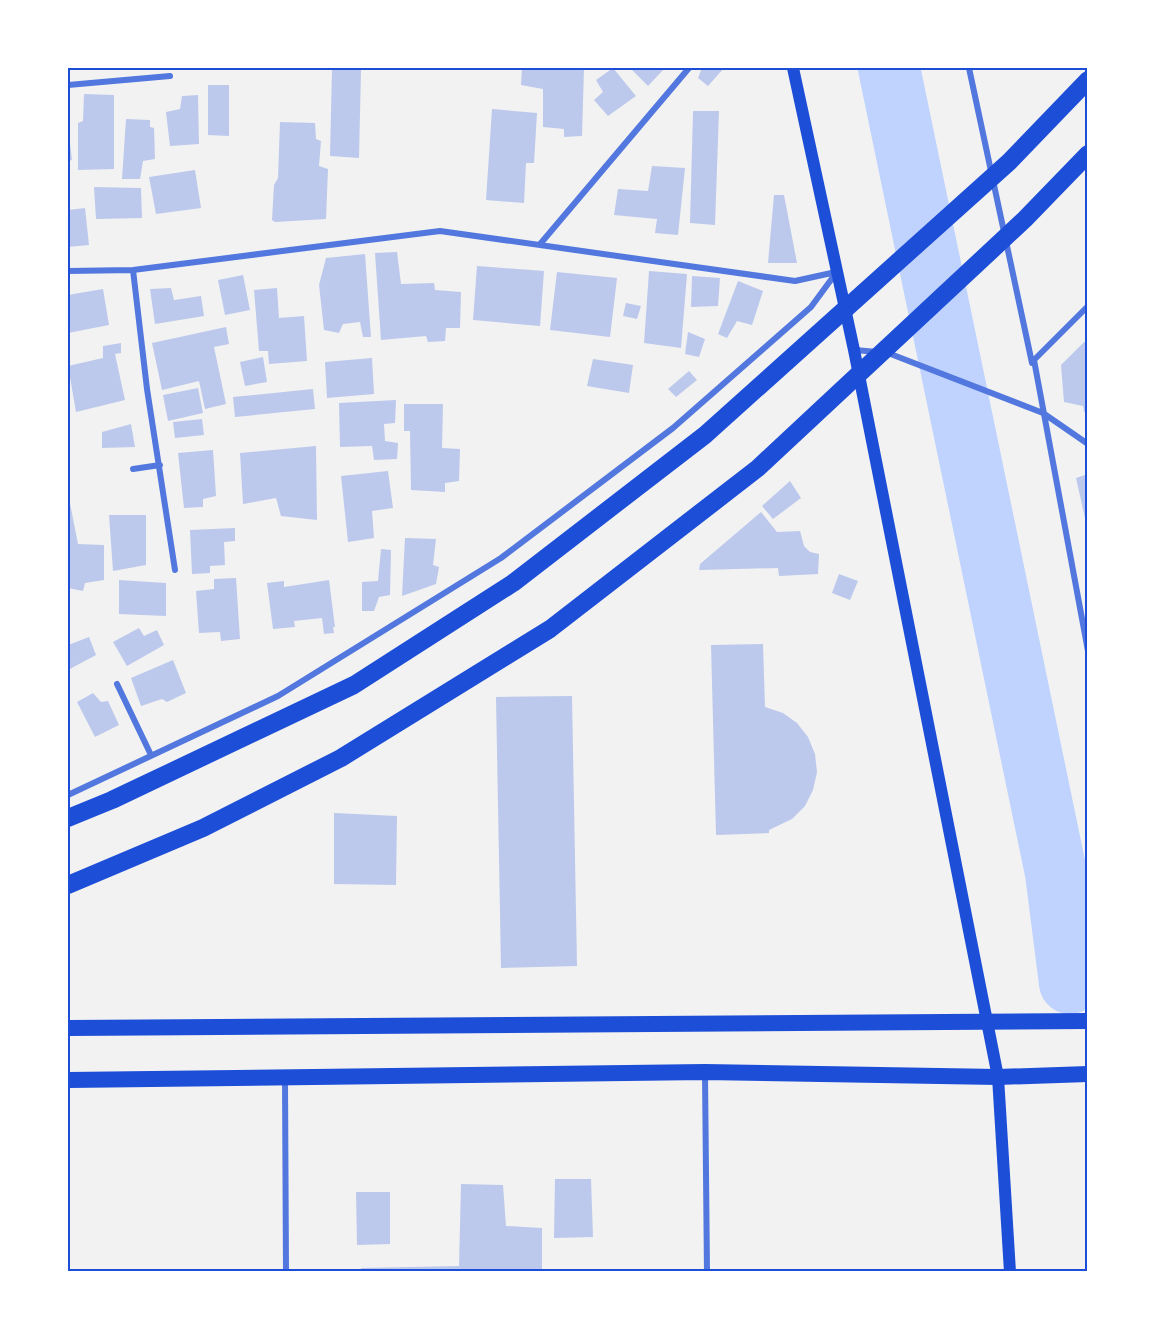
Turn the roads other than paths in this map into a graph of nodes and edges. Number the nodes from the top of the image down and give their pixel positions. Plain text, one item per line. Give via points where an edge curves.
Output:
1 (689, 68) edge
2 (793, 68) edge
3 (969, 68) edge
4 (170, 76) dead end
5 (1088, 80) edge
6 (68, 86) edge
7 (1088, 154) edge
8 (541, 243) junction
9 (134, 270) junction
10 (68, 271) edge
11 (836, 272) junction
12 (1088, 306) edge
13 (854, 350) junction
14 (1043, 413) junction
15 (1088, 444) edge
16 (160, 465) junction
17 (133, 469) dead end
18 (175, 570) dead end
19 (1088, 651) edge
20 (117, 684) dead end
21 (151, 754) junction
22 (68, 795) edge
23 (68, 818) edge
24 (68, 885) edge
25 (987, 1020) junction
26 (1088, 1021) edge
27 (68, 1028) edge
28 (705, 1072) junction
29 (1088, 1074) edge
30 (998, 1077) junction
31 (285, 1078) junction
32 (68, 1080) edge
33 (286, 1272) edge
34 (707, 1272) edge
35 (1010, 1272) edge

1 - 8 street
2 - 11 main road
3 - 14 street
4 - 6 street
5 - 23 highway via 1009,162 705,435 513,583 354,685
7 - 24 highway via 1025,219 758,468 550,629 341,758 204,828
8 - 9 street via 440,231
8 - 11 street via 795,281
9 - 10 street
9 - 16 street
11 - 13 main road
11 - 21 street via 811,307 673,428 501,558 279,696
12 - 14 street via 1034,360
13 - 14 street via 895,354
13 - 25 main road
14 - 15 street
14 - 19 street
16 - 17 street
16 - 18 street
20 - 21 street
21 - 22 street
25 - 26 highway
25 - 27 highway
25 - 30 main road
28 - 30 highway
28 - 31 highway
28 - 34 street
29 - 30 highway
30 - 35 main road
31 - 32 highway
31 - 33 street

